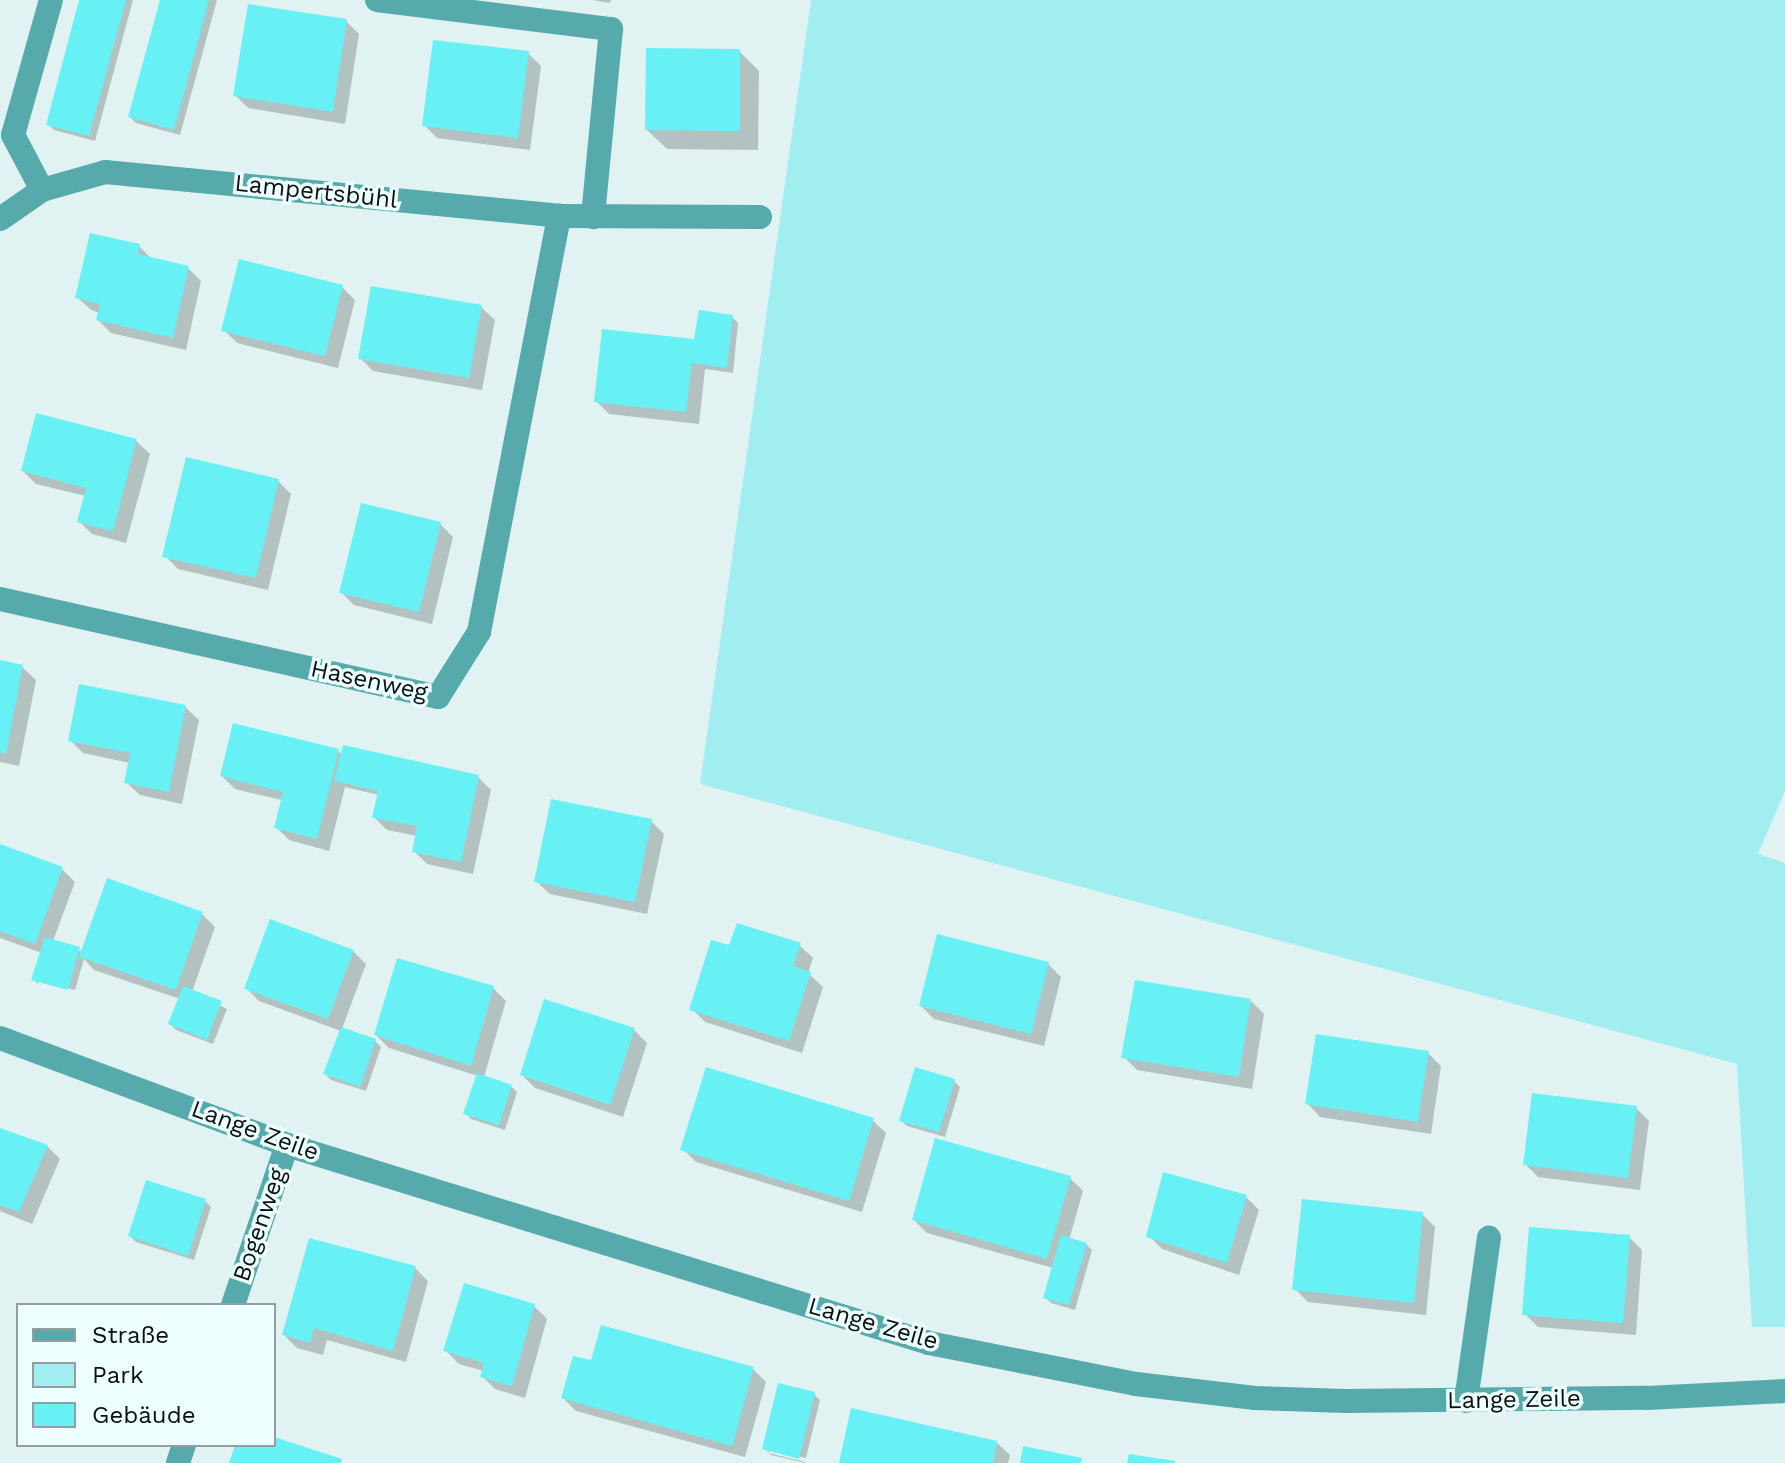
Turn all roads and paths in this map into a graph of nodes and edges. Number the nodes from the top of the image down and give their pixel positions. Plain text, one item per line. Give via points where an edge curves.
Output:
1 (51, 0) edge
2 (377, 0) edge
3 (42, 190) junction
4 (559, 216) junction
5 (593, 217) junction
6 (760, 217) dead end
7 (0, 219) edge
8 (0, 599) edge
9 (0, 1038) edge
10 (287, 1145) junction
11 (1489, 1238) dead end
12 (234, 1303) edge
13 (1785, 1391) edge
14 (1466, 1401) junction

1 - 3 street via 13,135
2 - 5 street via 611,29
3 - 4 street, Lampertsbühl via 105,172
3 - 7 street, Lampertsbühl
4 - 5 street, Lampertsbühl
4 - 8 street, Hasenweg via 479,632 438,697
5 - 6 street, Lampertsbühl
9 - 10 street, Lange Zeile
10 - 12 street, Bogenweg
10 - 14 street, Lange Zeile via 929,1343 1136,1384 1255,1398
11 - 14 street
13 - 14 street, Lange Zeile

